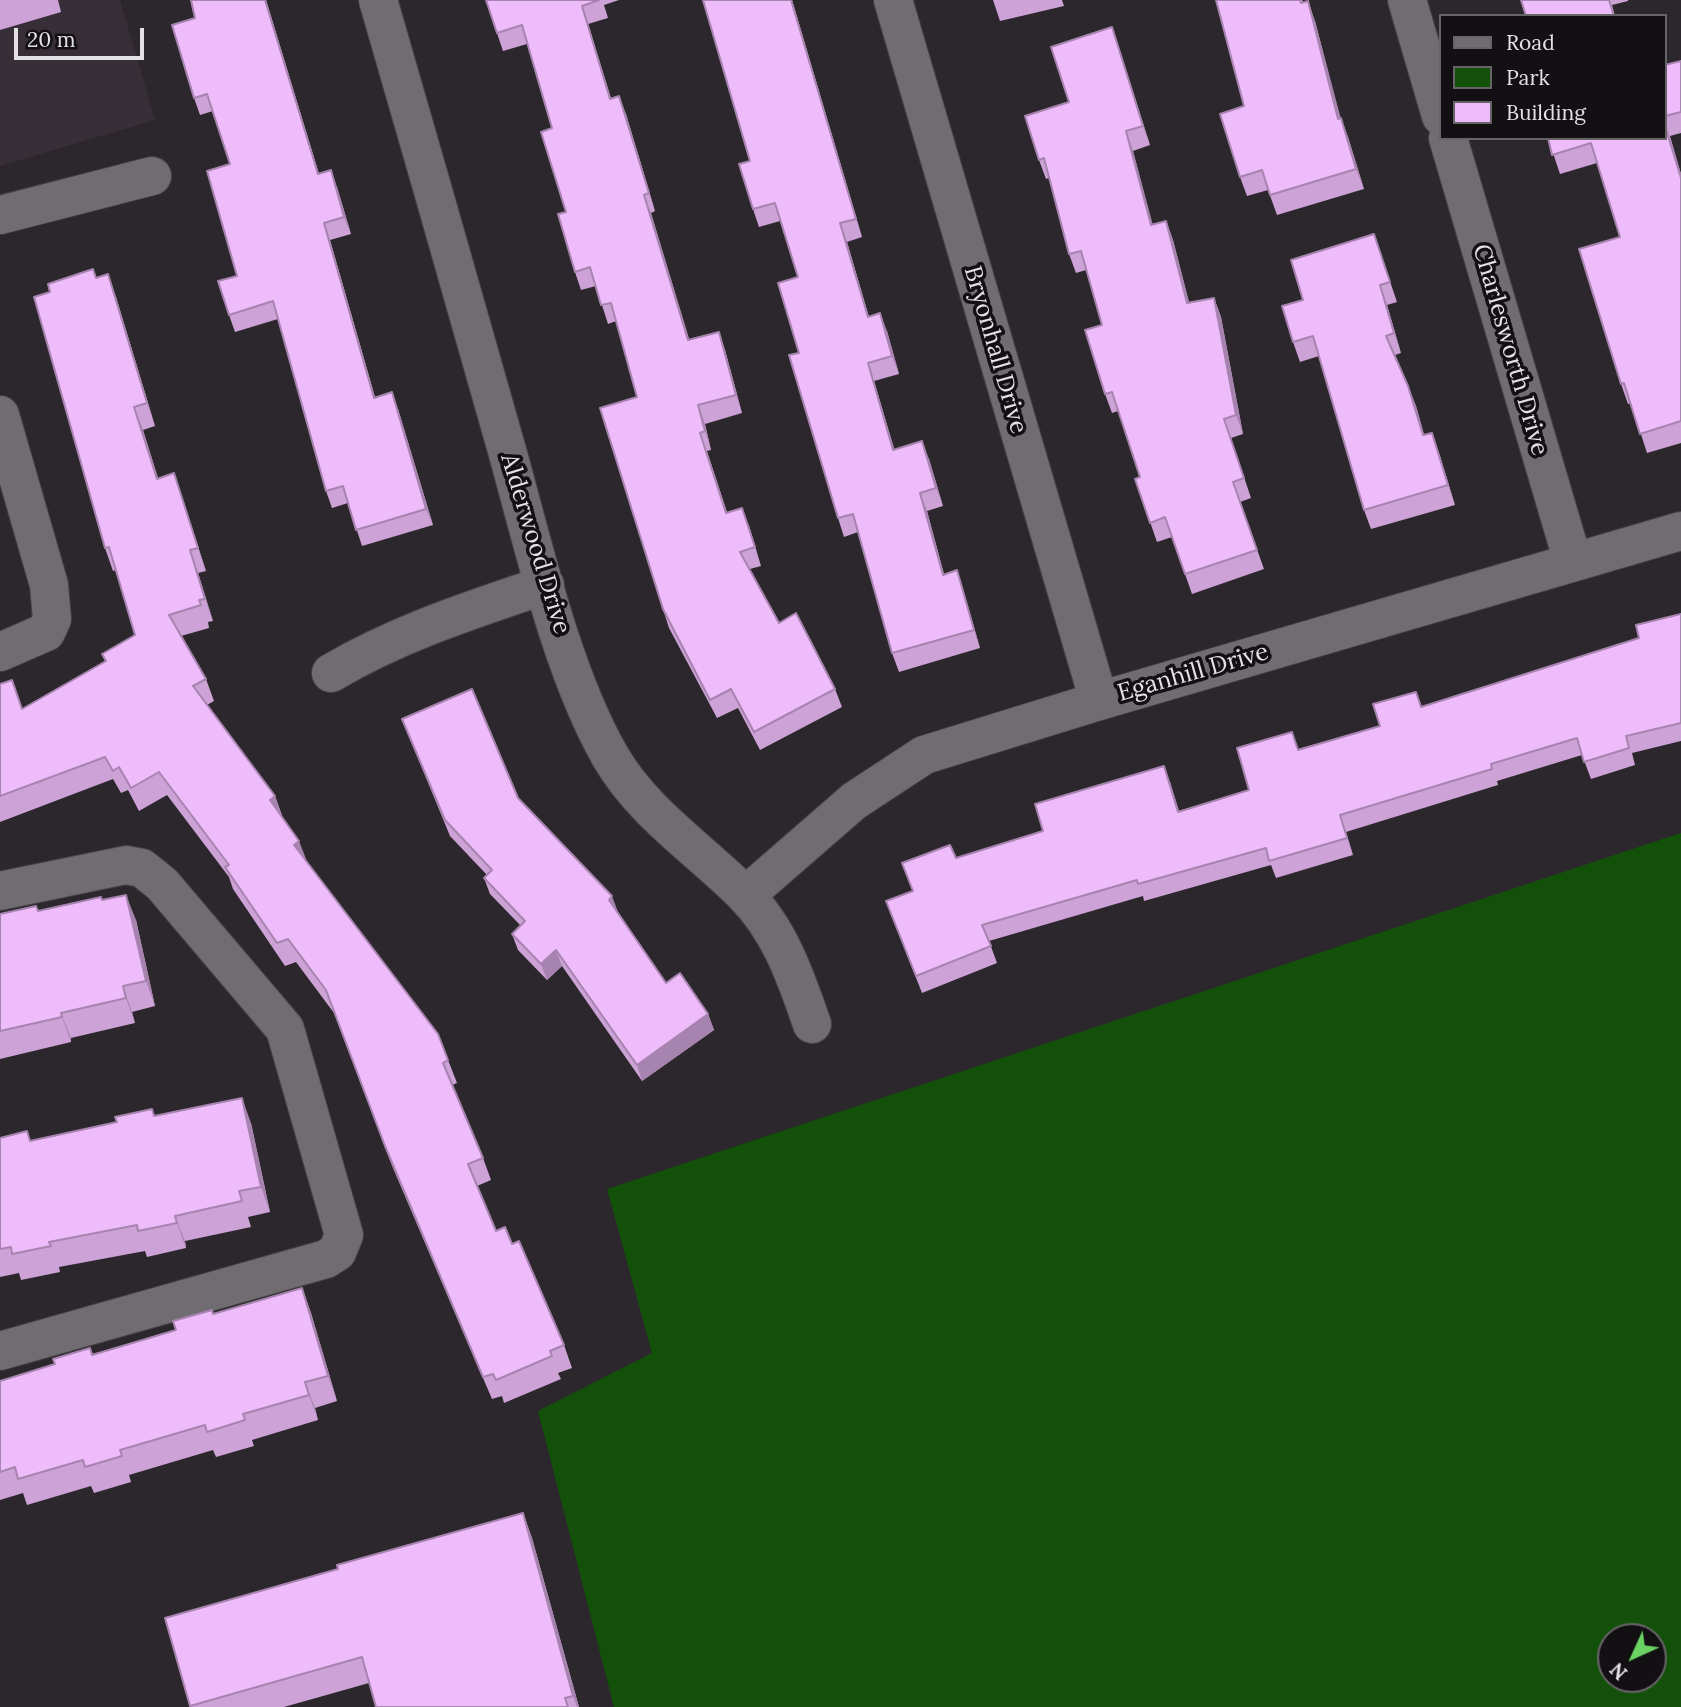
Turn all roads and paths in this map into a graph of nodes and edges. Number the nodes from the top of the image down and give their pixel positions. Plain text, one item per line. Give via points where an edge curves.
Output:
1 (378, 0) edge
2 (893, 0) edge
3 (1407, 0) edge
4 (1440, 113) edge
5 (1449, 140) edge
6 (152, 176) dead end
7 (0, 215) edge
8 (0, 417) edge
9 (1681, 531) edge
10 (1573, 562) junction
11 (545, 584) junction
12 (0, 652) edge
13 (331, 673) dead end
14 (1099, 701) junction
15 (0, 891) edge
16 (746, 895) junction
17 (812, 1024) dead end
18 (0, 1351) edge

1 - 11 street, Alderwood Drive
2 - 14 street, Bryonhall Drive
3 - 4 street
5 - 10 street, Charlesworth Drive
6 - 7 street
8 - 12 street via 50,585 52,619 46,632
9 - 10 street, Eganhill Drive
10 - 14 street, Eganhill Drive
11 - 13 street via 417,629
11 - 16 street, Alderwood Drive via 585,702 610,757 674,832
14 - 16 street, Eganhill Drive via 924,755 854,801
15 - 18 street via 126,865 142,867 162,884 285,1029 344,1234 337,1252 326,1259
16 - 17 street, Alderwood Drive via 792,967

